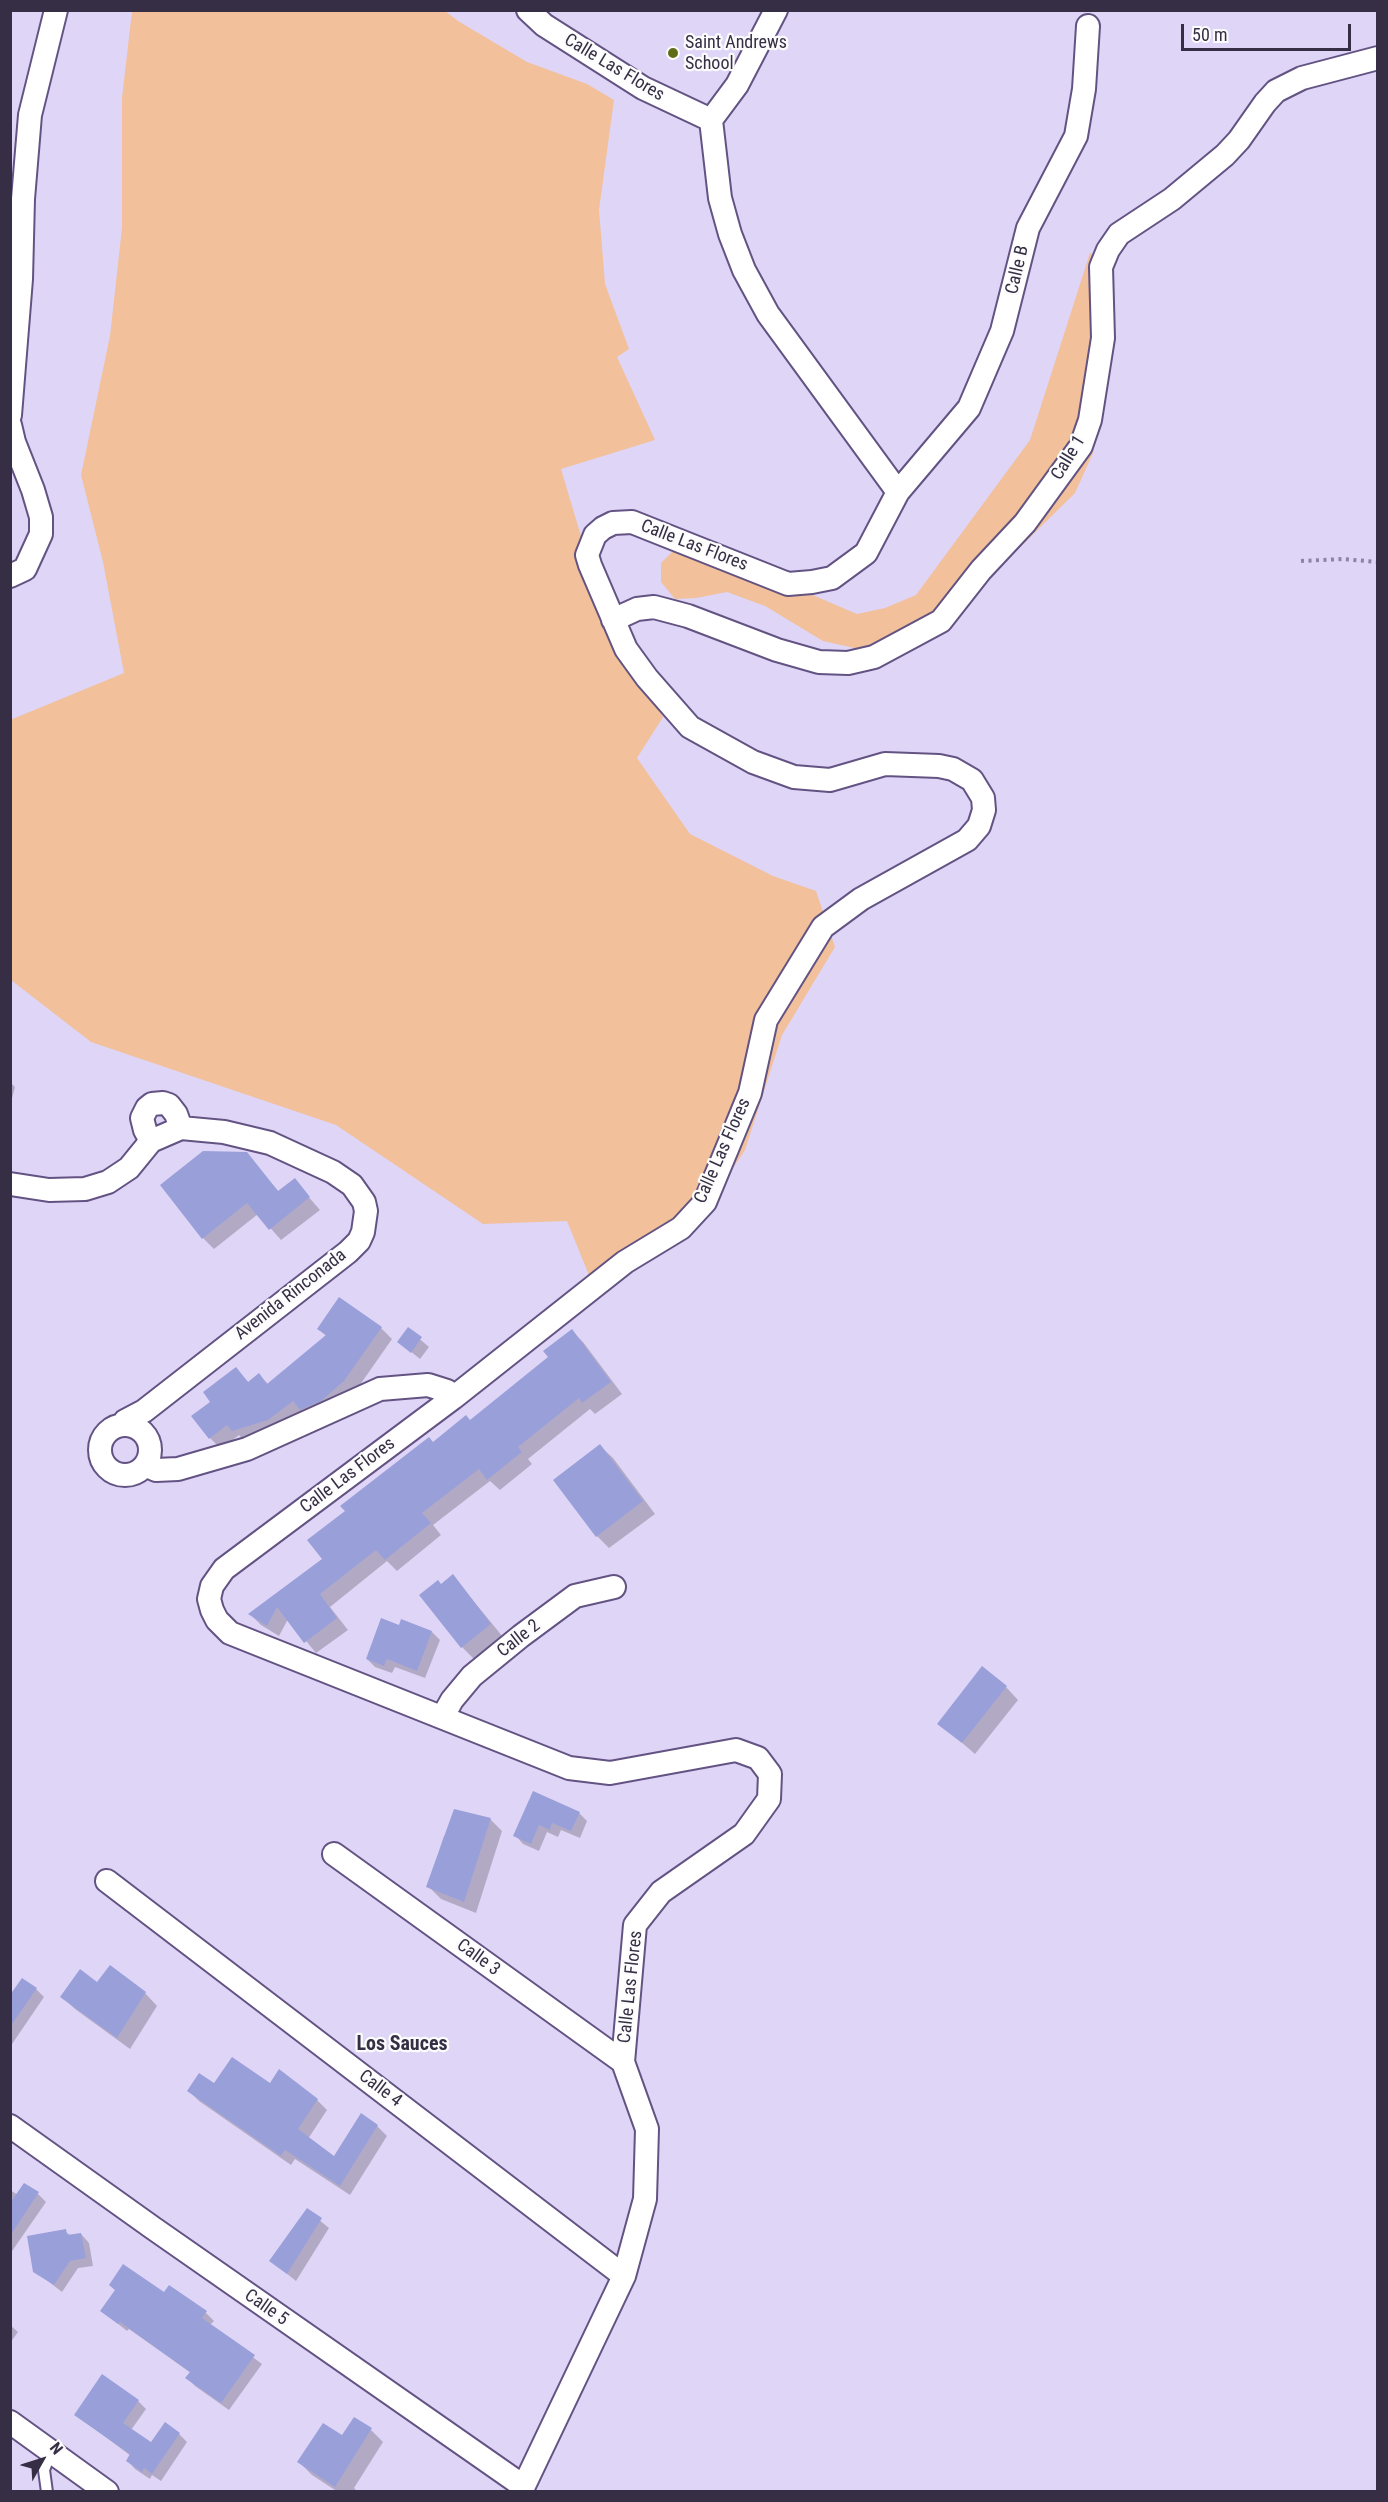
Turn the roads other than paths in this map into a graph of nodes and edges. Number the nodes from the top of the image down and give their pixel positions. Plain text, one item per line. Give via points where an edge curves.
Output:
1 (56, 10) edge
2 (528, 10) edge
3 (776, 10) edge
4 (1088, 26) dead end
5 (1377, 57) edge
6 (20, 120) edge
7 (711, 120) junction
8 (17, 194) edge
9 (10, 416) edge
10 (10, 426) edge
11 (898, 492) junction
12 (10, 576) edge
13 (613, 620) junction
14 (181, 1128) junction
15 (151, 1141) junction
16 (10, 1184) edge
17 (453, 1398) junction
18 (144, 1411) junction
19 (122, 1425) junction
20 (146, 1450) junction
21 (614, 1587) dead end
22 (443, 1716) junction
23 (334, 1854) dead end
24 (107, 1881) dead end
25 (623, 2062) junction
26 (10, 2126) edge
27 (624, 2276) junction
28 (10, 2422) edge
29 (51, 2452) junction
30 (522, 2489) edge
31 (46, 2492) edge
32 (107, 2492) edge

1 - 6 street
2 - 7 street, Calle Las Flores via 544,25 643,88
3 - 7 street via 737,85
4 - 11 street, Calle B via 1076,136 1028,228 1002,331 969,408
5 - 13 street, Calle 1 via 1302,78 1276,92 1225,155 1172,199 1119,234 1101,267 1103,338 1090,420 1081,446 1025,523 941,621 874,657 848,663 819,662 787,653 688,616 654,608 638,609
6 - 8 street
7 - 11 street via 720,198 744,270 768,314
8 - 9 street via 21,279
10 - 12 street via 41,517 41,534 25,568
11 - 13 street, Calle Las Flores via 866,553 832,578 812,582 788,584 632,522 613,523 595,535 587,555
13 - 17 street, Calle Las Flores via 626,649 690,727 753,762 794,777 830,780 885,764 953,769 972,780 983,798 984,810 979,826 967,840 861,899 823,927 766,1020 750,1093 705,1202 681,1228 625,1262
14 - 15 street, Avenida Rinconada
14 - 15 street via 169,1105 152,1104 142,1118
14 - 18 street, Avenida Rinconada via 224,1132 270,1143 333,1172 359,1194 366,1222 359,1241 348,1252
15 - 16 street, Avenida Rinconada via 129,1168 108,1182 85,1189 50,1190
17 - 20 street, Avenida Rinconada via 447,1390 428,1385 380,1389 247,1449 178,1469 156,1470
17 - 22 street, Calle Las Flores via 224,1569 212,1586 209,1599 218,1620 230,1633
18 - 19 street, Avenida Rinconada
18 - 20 street
19 - 20 street, Avenida Rinconada via 131,1426
19 - 20 street, Avenida Rinconada via 102,1439 104,1463 117,1474 132,1474
21 - 22 street, Calle 2 via 575,1596 521,1636 472,1676
22 - 25 street, Calle Las Flores via 569,1768 610,1773 736,1750 758,1758 770,1774 769,1799 744,1834 661,1892 635,1925
23 - 25 street, Calle 3
24 - 27 street, Calle 4
25 - 27 street, Calle Las Flores via 646,2129 645,2199
26 - 30 street, Calle 5
27 - 30 street, Calle Las Flores
28 - 29 street
29 - 31 lane via 44,2470
29 - 32 street

